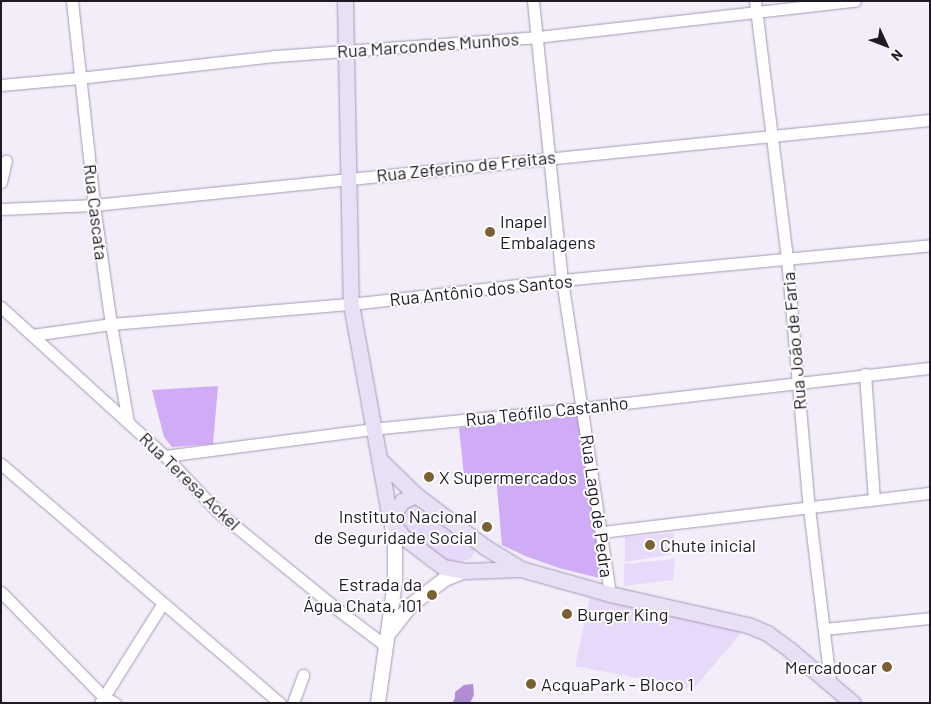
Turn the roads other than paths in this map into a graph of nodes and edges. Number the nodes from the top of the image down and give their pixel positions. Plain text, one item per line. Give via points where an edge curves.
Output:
1 (72, 1) edge
2 (346, 1) edge
3 (533, 1) edge
4 (855, 1) edge
5 (756, 6) edge
6 (537, 38) junction
7 (346, 51) junction
8 (79, 78) junction
9 (1, 84) edge
10 (930, 120) edge
11 (770, 136) junction
12 (548, 158) junction
13 (6, 161) dead end
14 (347, 178) junction
15 (1, 182) edge
16 (94, 205) junction
17 (1, 209) edge
18 (930, 245) edge
19 (787, 259) junction
20 (562, 280) junction
21 (351, 304) junction
22 (1, 307) edge
23 (111, 324) junction
24 (32, 335) junction
25 (930, 371) edge
26 (866, 374) junction
27 (796, 382) junction
28 (583, 408) junction
29 (128, 422) junction
30 (372, 428) junction
31 (164, 456) junction
32 (380, 460) junction
33 (1, 464) edge
34 (930, 493) edge
35 (416, 495) junction
36 (874, 499) junction
37 (809, 508) junction
38 (390, 519) junction
39 (602, 532) junction
40 (485, 547) junction
41 (521, 569) junction
42 (465, 571) junction
43 (1, 592) edge
44 (610, 594) junction
45 (163, 603) junction
46 (930, 618) edge
47 (825, 629) junction
48 (387, 641) junction
49 (303, 675) dead end
50 (830, 682) junction
51 (102, 700) edge
52 (115, 703) edge
53 (280, 703) edge
54 (292, 703) edge
55 (378, 703) edge
56 (853, 703) edge

1 - 8 street, Rua Cascata
2 - 7 main road
3 - 6 street, Rua Lago de Pedra
4 - 5 street, Rua Marcondes Munhos
5 - 6 street, Rua Marcondes Munhos
5 - 11 street, Rua João de Faria
6 - 7 street, Rua Marcondes Munhos
6 - 12 street, Rua Lago de Pedra
7 - 8 street, Rua Marcondes Munhos
7 - 14 main road
8 - 9 street, Rua Marcondes Munhos
8 - 16 street, Rua Cascata
10 - 11 street, Rua Zeferino de Freitas
11 - 12 street, Rua Zeferino de Freitas
11 - 19 street, Rua João de Faria
12 - 14 street, Rua Zeferino de Freitas
12 - 20 street, Rua Lago de Pedra
13 - 15 street
14 - 16 street, Rua Zeferino de Freitas
14 - 21 main road
16 - 17 street, Rua Zeferino de Freitas
16 - 23 street, Rua Cascata
18 - 19 street, Rua Antônio dos Santos
19 - 20 street, Rua Antônio dos Santos
19 - 27 street, Rua João de Faria
20 - 21 street, Rua Antônio dos Santos
20 - 28 street, Rua Lago de Pedra
21 - 23 street, Rua Antônio dos Santos
21 - 30 main road
22 - 24 street, Rua Teresa Ackel
23 - 24 street, Rua Antônio dos Santos
23 - 29 street, Rua Cascata
24 - 29 street, Rua Teresa Ackel
25 - 26 street, Rua Teófilo Castanho
26 - 27 street, Rua Teófilo Castanho
26 - 36 street
27 - 28 street, Rua Teófilo Castanho
27 - 37 street, Rua João de Faria
28 - 30 street, Rua Teófilo Castanho
28 - 39 street, Rua Lago de Pedra
29 - 31 street, Rua Teresa Ackel
30 - 31 street, Rua Teófilo Castanho
30 - 32 main road
31 - 48 street, Rua Teresa Ackel via 218,512 330,604
32 - 35 main road
32 - 38 main road
33 - 45 street
34 - 36 street
35 - 38 main road via 402,502
35 - 40 main road
36 - 37 street
37 - 39 street
37 - 47 street, Rua João de Faria
38 - 42 main road via 402,536 430,559 443,567
38 - 48 street via 396,563
39 - 44 street, Rua Lago de Pedra
40 - 41 main road
40 - 42 main road via 478,562
41 - 42 main road
41 - 44 main road
42 - 48 street via 445,579 411,606
43 - 51 street
44 - 50 main road via 748,625 767,633
45 - 51 street
45 - 53 street
46 - 47 street
47 - 50 street, Rua João de Faria
48 - 55 street
49 - 54 street
50 - 56 main road
51 - 52 street

